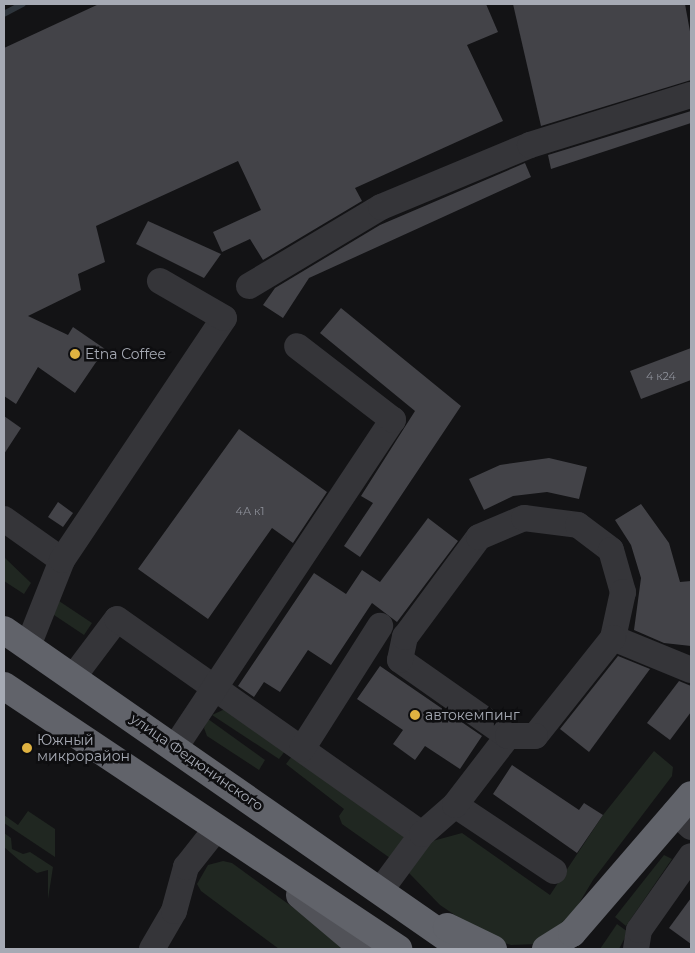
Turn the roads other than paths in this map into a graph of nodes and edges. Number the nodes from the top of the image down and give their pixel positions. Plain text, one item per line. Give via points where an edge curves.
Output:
1 (691, 95) edge
2 (160, 281) dead end
3 (250, 286) dead end
4 (297, 346) dead end
5 (4, 519) edge
6 (62, 560) junction
7 (380, 626) dead end
8 (4, 630) edge
9 (613, 638) junction
10 (28, 646) junction
11 (691, 670) edge
12 (74, 676) junction
13 (4, 686) edge
14 (216, 688) junction
15 (508, 736) junction
16 (176, 746) junction
17 (302, 749) junction
18 (455, 805) junction
19 (686, 811) edge
20 (216, 829) junction
21 (422, 834) junction
22 (242, 846) junction
23 (691, 856) edge
24 (554, 871) dead end
25 (617, 882) junction
26 (384, 894) junction
27 (152, 949) edge
28 (364, 949) edge
29 (398, 949) edge
30 (463, 949) edge
31 (494, 949) edge
32 (546, 949) edge
33 (582, 949) edge
34 (636, 949) edge

1 - 3 lane via 530,145 381,207
2 - 6 lane via 224,318
4 - 14 lane via 393,420
5 - 6 lane
6 - 10 lane
7 - 17 lane
8 - 10 highway, улица Федюнинского
9 - 11 lane
9 - 15 lane via 535,736
9 - 15 lane via 622,592 611,550 585,530 578,525 524,518 479,537 405,637 400,660
10 - 12 highway, улица Федюнинского
12 - 14 lane via 117,619
12 - 16 highway, улица Федюнинского
13 - 20 highway
14 - 16 lane
14 - 17 lane
15 - 18 lane
16 - 26 highway, улица Федюнинского
17 - 21 lane
18 - 21 lane
18 - 24 lane
19 - 25 highway
20 - 22 highway
20 - 27 lane via 186,867 174,911
21 - 26 lane
22 - 28 main road
22 - 29 highway
23 - 34 lane via 639,930
25 - 32 highway via 572,933
25 - 33 highway
26 - 30 highway
26 - 31 highway

